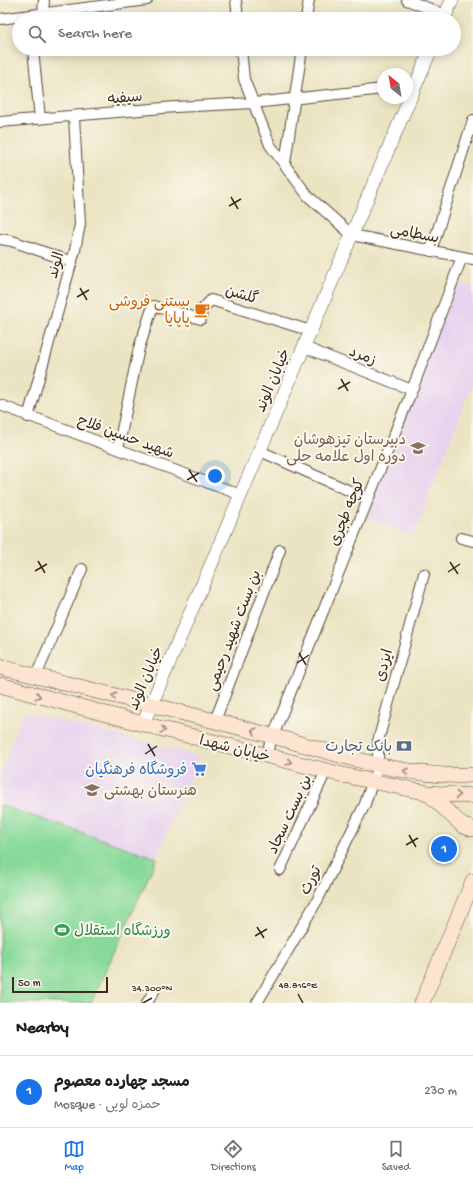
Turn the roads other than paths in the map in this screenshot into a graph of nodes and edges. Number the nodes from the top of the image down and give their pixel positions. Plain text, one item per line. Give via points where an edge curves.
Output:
1 (44, 0) edge
2 (147, 0) edge
3 (236, 0) edge
4 (309, 0) edge
5 (407, 0) edge
6 (452, 0) edge
7 (43, 12) edge
8 (58, 12) edge
9 (237, 12) edge
10 (307, 12) edge
11 (434, 12) edge
12 (447, 12) edge
13 (12, 19) edge
14 (0, 20) edge
15 (34, 56) edge
16 (242, 56) edge
17 (301, 56) edge
18 (427, 56) edge
19 (413, 82) edge
20 (377, 90) edge
21 (294, 98) junction
22 (254, 103) junction
23 (404, 104) edge
24 (74, 117) junction
25 (40, 119) junction
26 (473, 120) edge
27 (0, 122) edge
28 (285, 163) junction
29 (352, 235) junction
30 (0, 240) edge
31 (431, 251) junction
32 (462, 256) junction
33 (473, 259) edge
34 (72, 262) junction
35 (311, 331) junction
36 (304, 347) junction
37 (412, 390) junction
38 (0, 407) edge
39 (28, 417) junction
40 (118, 449) junction
41 (260, 451) junction
42 (241, 495) junction
43 (368, 499) junction
44 (461, 538) dead end
45 (473, 541) edge
46 (280, 550) dead end
47 (82, 569) dead end
48 (424, 574) dead end
49 (0, 667) edge
50 (36, 676) junction
51 (0, 685) edge
52 (151, 705) junction
53 (215, 721) junction
54 (143, 724) junction
55 (272, 736) junction
56 (265, 756) junction
57 (378, 766) junction
58 (326, 771) junction
59 (473, 775) edge
60 (373, 782) junction
61 (428, 793) junction
62 (473, 796) edge
63 (473, 829) edge
64 (280, 870) dead end
65 (473, 881) edge
66 (154, 992) dead end
67 (147, 1003) edge
68 (257, 1003) edge
69 (422, 1003) edge

1 - 7 street
2 - 8 street
3 - 9 street
4 - 10 street
5 - 11 street
6 - 12 street
13 - 14 street
15 - 25 street
16 - 22 street via 244,79
17 - 21 street
18 - 19 street, خیابان الوند
20 - 21 street, سیفیه
21 - 22 street, سیفیه
21 - 28 street
22 - 24 street, سیفیه via 175,107
22 - 28 street via 270,145
23 - 29 street, خیابان الوند
24 - 25 street, سیفیه
24 - 34 street, الوند via 80,224
25 - 27 street, سیفیه
26 - 31 street
28 - 29 street via 308,196
29 - 31 street, بسطامی
29 - 35 street, خیابان الوند
30 - 34 street via 26,245
31 - 32 street, بسطامی
32 - 33 street, بسطامی
32 - 37 street, کوچه طجری
34 - 39 street, الوند
35 - 36 street, خیابان الوند
35 - 40 street, گلشن via 211,300 202,310 202,319 153,306 139,348
36 - 37 street, زمرد
36 - 41 street, خیابان الوند
37 - 43 street, کوچه طجری
38 - 39 street, شهید حسین فلاح
39 - 40 street, شهید حسین فلاح
40 - 42 street, شهید حسین فلاح
41 - 42 street, خیابان الوند
41 - 43 street
42 - 52 street, خیابان الوند
43 - 55 street, کوچه طجری
44 - 45 street
46 - 53 street, بن بست شهید رحیمی
47 - 50 street
48 - 57 street, ایزدی via 378,741
49 - 50 main road, خیابان شهدا
52 -> 50 main road, خیابان شهدا
51 -> 54 main road, خیابان شهدا
52 - 53 main road, خیابان شهدا
52 - 54 street, خیابان الوند
55 -> 53 main road, خیابان شهدا
54 -> 56 main road, خیابان شهدا
55 - 56 street, کوچه طجری
55 - 57 main road, خیابان شهدا
56 -> 58 main road, خیابان شهدا
59 -> 57 main road, خیابان شهدا via 424,774
57 - 60 street, تورث
58 - 60 main road, خیابان شهدا
58 - 64 street, بن بست سجاد
60 - 61 main road, خیابان شهدا
60 - 68 street, تورث via 365,804 318,899
61 -> 62 main road, خیابان شهدا
61 - 63 main road via 463,826
65 - 69 main road
66 - 67 street

